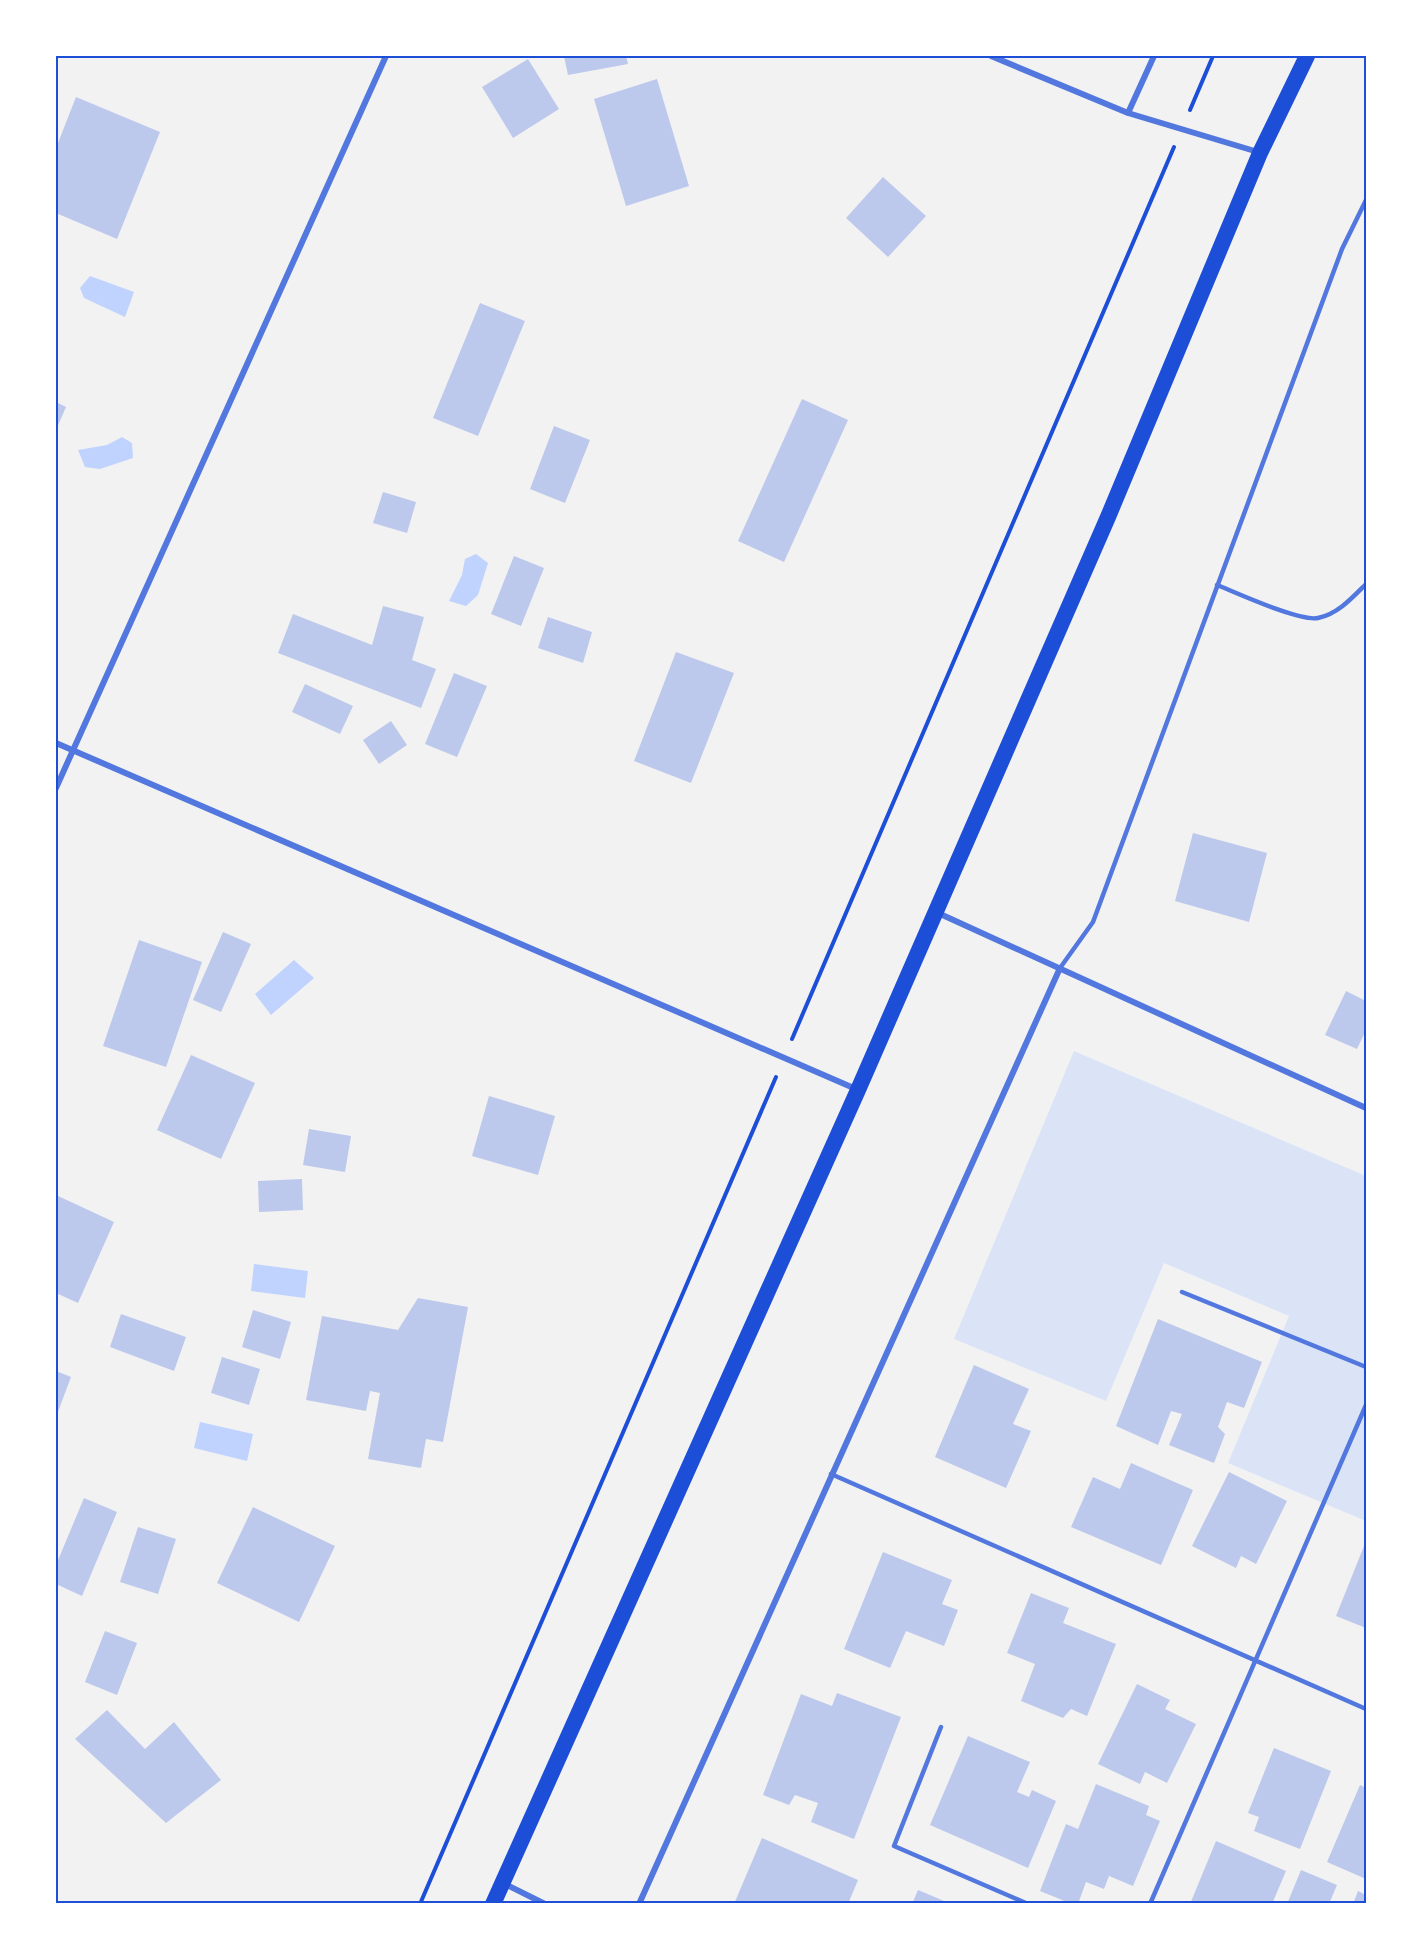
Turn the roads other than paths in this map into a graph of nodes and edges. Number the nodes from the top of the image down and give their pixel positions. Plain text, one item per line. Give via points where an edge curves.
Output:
1 (386, 56) edge
2 (991, 56) edge
3 (1154, 56) edge
4 (1306, 56) edge
5 (1128, 113) junction
6 (1260, 153) junction
7 (1366, 200) edge
8 (1366, 584) edge
9 (1217, 585) junction
10 (56, 743) edge
11 (73, 751) junction
12 (56, 788) edge
13 (935, 912) junction
14 (1059, 968) junction
15 (858, 1090) junction
16 (1366, 1108) edge
17 (1182, 1292) dead end
18 (1366, 1367) edge
19 (1366, 1405) edge
20 (831, 1474) junction
21 (1256, 1661) junction
22 (1366, 1709) edge
23 (941, 1727) dead end
24 (502, 1882) junction
25 (493, 1904) edge
26 (545, 1904) edge
27 (639, 1904) edge
28 (1028, 1904) edge
29 (1150, 1904) edge

1 - 11 street
2 - 5 street
3 - 5 street
4 - 6 highway
5 - 6 street
6 - 13 highway via 1108,517
7 - 9 lane via 1342,249
8 - 9 lane via 1343,607 1317,619 1296,616
9 - 14 lane via 1093,922
10 - 11 street
11 - 12 street
11 - 15 street
13 - 14 street
13 - 15 highway
14 - 16 street
14 - 20 street
15 - 24 highway
17 - 18 lane
19 - 21 lane
20 - 21 lane
20 - 27 street
21 - 22 lane
21 - 29 lane
23 - 28 lane via 894,1846
24 - 25 highway
24 - 26 street

